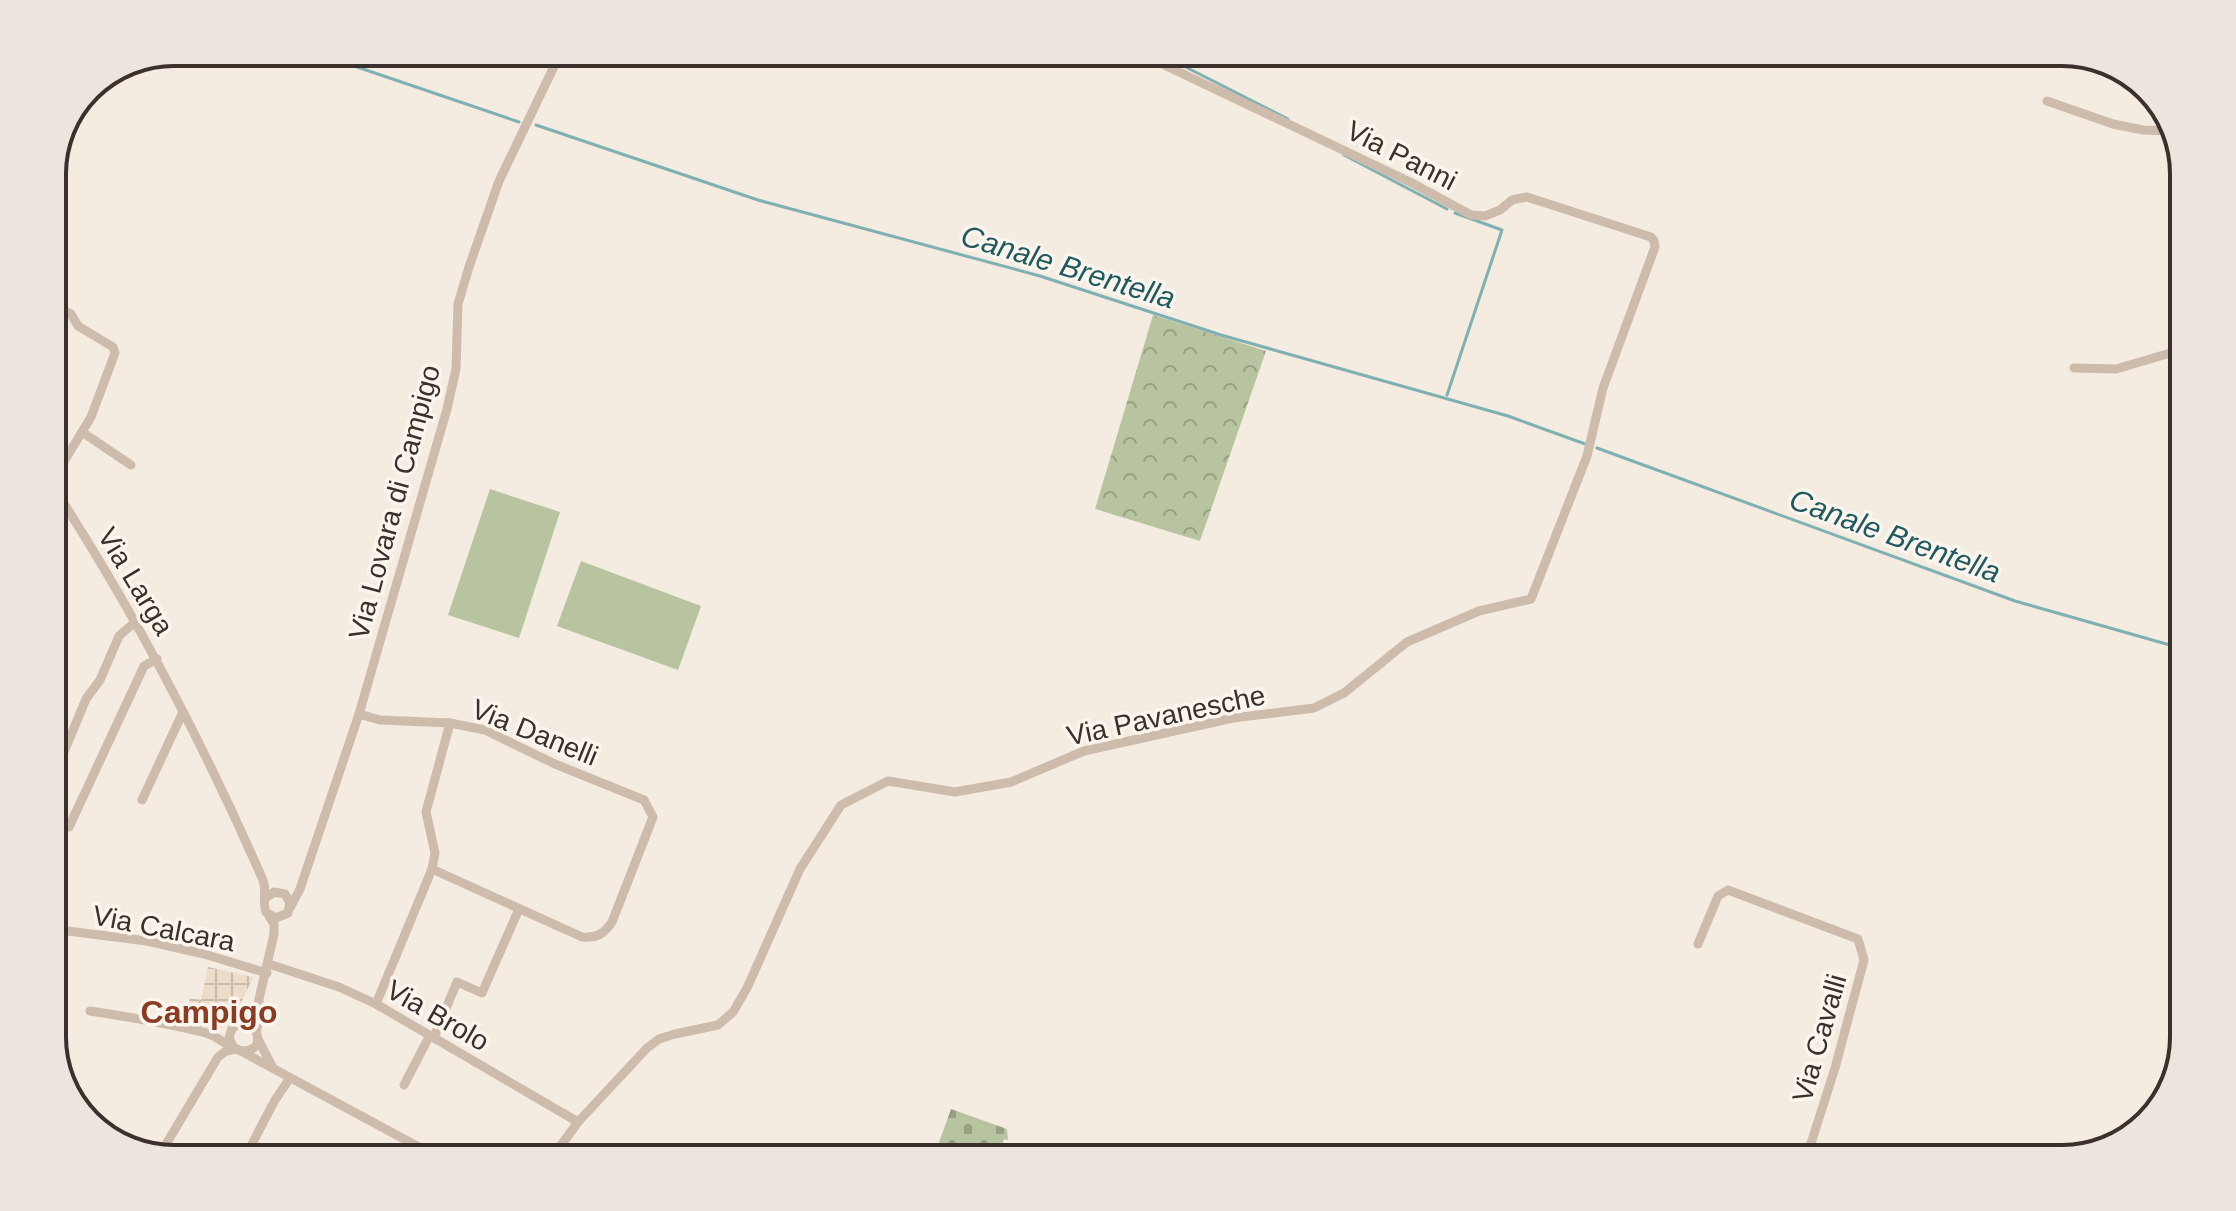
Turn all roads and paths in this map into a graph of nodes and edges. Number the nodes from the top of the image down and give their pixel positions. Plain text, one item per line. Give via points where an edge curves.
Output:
1 (554, 66) edge
2 (1166, 66) edge
3 (2047, 101) dead end
4 (2161, 131) edge
5 (1654, 241) joint
6 (66, 311) edge
7 (2170, 353) edge
8 (2074, 368) dead end
9 (82, 432) junction
10 (66, 459) edge
11 (131, 465) dead end
12 (66, 506) edge
13 (136, 621) junction
14 (157, 659) junction
15 (183, 712) junction
16 (359, 714) junction
17 (450, 723) junction
18 (66, 747) edge
19 (142, 800) dead end
20 (69, 827) dead end
21 (432, 869) junction
22 (261, 875) junction
23 (303, 876) junction
24 (280, 893) junction
25 (267, 897) junction
26 (519, 909) junction
27 (289, 910) junction
28 (268, 914) junction
29 (66, 931) edge
30 (1698, 944) dead end
31 (269, 965) junction
32 (260, 995) junction
33 (376, 1004) junction
34 (90, 1011) dead end
35 (207, 1033) junction
36 (257, 1034) junction
37 (432, 1036) junction
38 (234, 1039) junction
39 (275, 1069) junction
40 (290, 1078) junction
41 (404, 1085) dead end
42 (578, 1122) junction
43 (166, 1144) edge
44 (251, 1145) edge
45 (415, 1145) edge
46 (561, 1145) edge
47 (1810, 1145) edge

1 - 16 street, Via Lovara di Campigo via 499,181 463,284 450,400
2 - 5 street, Via Panni via 1471,215 1485,216 1527,197
3 - 4 street via 2113,124
5 - 42 street, Via Pavanesche via 1603,388 1594,437 1531,599 1479,611 1407,642 1344,693 1314,708 1233,718 1084,751 1011,782 955,792 888,781 841,805 800,869 733,1012 718,1025 659,1039
6 - 9 street via 115,353
7 - 8 street via 2116,369
9 - 10 street
9 - 11 street
12 - 13 street, Via Larga
13 - 14 street, Via Larga
13 - 18 street via 119,636
14 - 15 street, Via Larga
14 - 20 street, Via Larga via 144,666
15 - 19 street
15 - 22 street, Via Larga
16 - 17 street, Via Danelli
16 - 23 street, Via Lovara di Campigo
17 - 21 street via 426,812 435,853
17 - 26 street, Via Danelli via 485,730 644,800 652,812 652,826 606,931 582,937
21 - 26 street
21 - 33 street
22 - 24 street, Via Larga
22 - 25 street, Via Larga
23 - 24 street via 294,890
23 - 27 street, Via Lovara di Campigo
24 - 25 street
24 - 27 street via 289,900
25 - 28 street
26 - 37 street via 482,993 457,982
27 - 28 street via 279,918
27 - 31 street, Via Lovara di Campigo
28 - 31 street, Via Lovara di Campigo via 275,927
29 - 31 street, Via Calcara
30 - 47 street, Via Cavalli via 1718,896 1728,890 1858,939 1864,960
31 - 32 street, Via Lovara di Campigo
31 - 33 street, Via Brolo
32 - 36 street, Via Lovara di Campigo
32 - 38 street, Via Lovara di Campigo
33 - 37 street, Via Brolo
34 - 35 street
35 - 38 street
35 - 38 street
36 - 38 street via 254,1047
36 - 38 street via 249,1023
36 - 39 street
37 - 41 street
37 - 42 street, Via Brolo
38 - 39 street
38 - 43 street
39 - 40 street
40 - 44 street
40 - 45 street
42 - 46 street, Via Pavanesche

